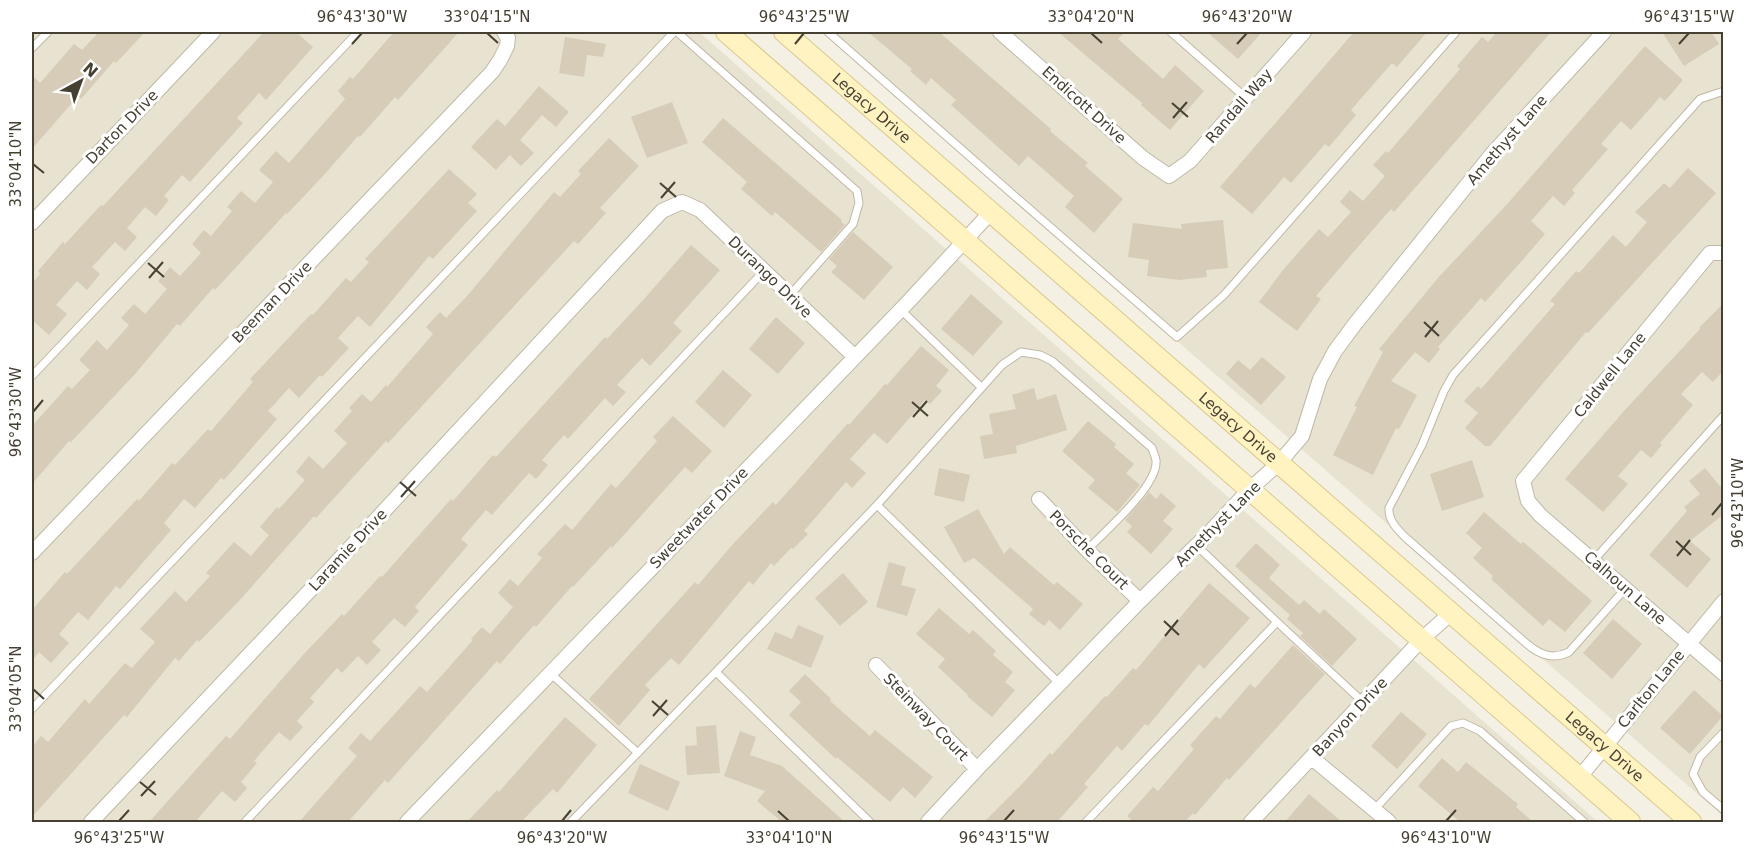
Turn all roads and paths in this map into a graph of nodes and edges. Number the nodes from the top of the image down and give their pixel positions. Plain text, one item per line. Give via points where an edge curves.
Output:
1 (48, 32) edge
2 (213, 32) edge
3 (358, 32) edge
4 (504, 32) edge
5 (676, 32) edge
6 (726, 32) edge
7 (784, 32) edge
8 (828, 32) edge
9 (1000, 32) edge
10 (1171, 32) edge
11 (1304, 32) edge
12 (1456, 32) edge
13 (1604, 32) edge
14 (32, 48) edge
15 (1724, 91) edge
16 (1246, 98) junction
17 (1169, 176) joint
18 (682, 202) joint
19 (991, 212) junction
20 (32, 223) edge
21 (964, 240) junction
22 (1717, 253) edge
23 (764, 271) junction
24 (790, 295) junction
25 (901, 310) junction
26 (855, 357) junction
27 (32, 376) edge
28 (981, 387) junction
29 (1724, 415) edge
30 (1279, 463) junction
31 (1250, 490) junction
32 (1039, 499) dead end
33 (1528, 501) joint
34 (877, 505) junction
35 (1196, 545) junction
36 (1087, 550) junction
37 (32, 553) edge
38 (1593, 561) junction
39 (1625, 589) junction
40 (1140, 601) junction
41 (1724, 601) edge
42 (1451, 613) junction
43 (1277, 622) junction
44 (1421, 640) junction
45 (1688, 644) junction
46 (876, 665) dead end
47 (549, 672) junction
48 (716, 672) junction
49 (1724, 674) edge
50 (1060, 684) junction
51 (1364, 703) junction
52 (32, 709) edge
53 (1724, 732) edge
54 (1605, 747) junction
55 (638, 753) junction
56 (1312, 758) junction
57 (977, 769) junction
58 (1579, 778) junction
59 (1374, 810) junction
60 (1724, 810) edge
61 (91, 822) edge
62 (245, 822) edge
63 (406, 822) edge
64 (571, 822) edge
65 (870, 822) edge
66 (928, 822) edge
67 (1086, 822) edge
68 (1251, 822) edge
69 (1389, 822) edge
70 (1584, 822) edge
71 (1630, 822) edge
72 (1691, 822) edge

1 - 14 lane
2 - 20 street, Darton Drive
3 - 27 lane
4 - 37 street, Beeman Drive via 507,46 492,72
5 - 24 lane via 857,191 859,203 853,224
5 - 52 lane
6 - 21 main road
7 - 19 main road, Legacy Drive
8 - 12 lane via 1177,337 1224,295
9 - 17 street, Endicott Drive via 1143,158
10 - 16 lane
11 - 16 street, Randall Way
13 - 30 street, Amethyst Lane via 1492,154 1355,324 1320,379 1302,436
15 - 39 lane via 1700,99 1454,375 1389,508 1393,524 1405,537 1527,644 1546,656 1569,652
16 - 17 street, Randall Way via 1190,161
18 - 23 street, Durango Drive via 700,210
18 - 61 street, Laramie Drive via 662,211
19 - 21 street, Sweetwater Drive
19 - 30 main road, Legacy Drive
21 - 25 street, Sweetwater Drive
21 - 31 main road
22 - 33 street, Caldwell Lane via 1523,481
23 - 24 street, Durango Drive
23 - 62 lane
24 - 26 street, Durango Drive
25 - 26 street, Sweetwater Drive
25 - 28 lane
26 - 47 street, Sweetwater Drive
28 - 34 lane
28 - 36 lane via 1021,352 1040,355 1152,448 1156,462 1153,477
29 - 38 lane
30 - 31 street, Amethyst Lane
30 - 42 main road, Legacy Drive
31 - 35 street, Amethyst Lane
31 - 44 main road
32 - 36 street, Porsche Court
33 - 38 street, Calhoun Lane
34 - 48 lane
34 - 50 lane
35 - 40 street, Amethyst Lane
35 - 43 lane
36 - 40 street, Porsche Court
38 - 39 street, Calhoun Lane
39 - 45 street, Calhoun Lane
40 - 50 street, Amethyst Lane
41 - 45 street, Carlton Lane
42 - 44 street, Banyon Drive
42 - 54 main road, Legacy Drive
43 - 51 lane
43 - 67 lane
44 - 51 street, Banyon Drive
44 - 58 main road
45 - 49 street, Calhoun Lane
45 - 54 street, Carlton Lane
46 - 57 street, Steinway Court
47 - 55 lane
47 - 63 street, Sweetwater Drive
48 - 55 lane
48 - 65 lane
50 - 57 street, Amethyst Lane
51 - 56 street, Banyon Drive
53 - 60 lane via 1700,757 1693,774 1703,792
54 - 58 street, Carlton Lane
54 - 72 main road, Legacy Drive
55 - 64 lane
56 - 59 street
56 - 68 street, Banyon Drive
57 - 66 street, Amethyst Lane
58 - 71 main road
59 - 69 street
59 - 70 lane via 1451,726 1463,723 1480,731

